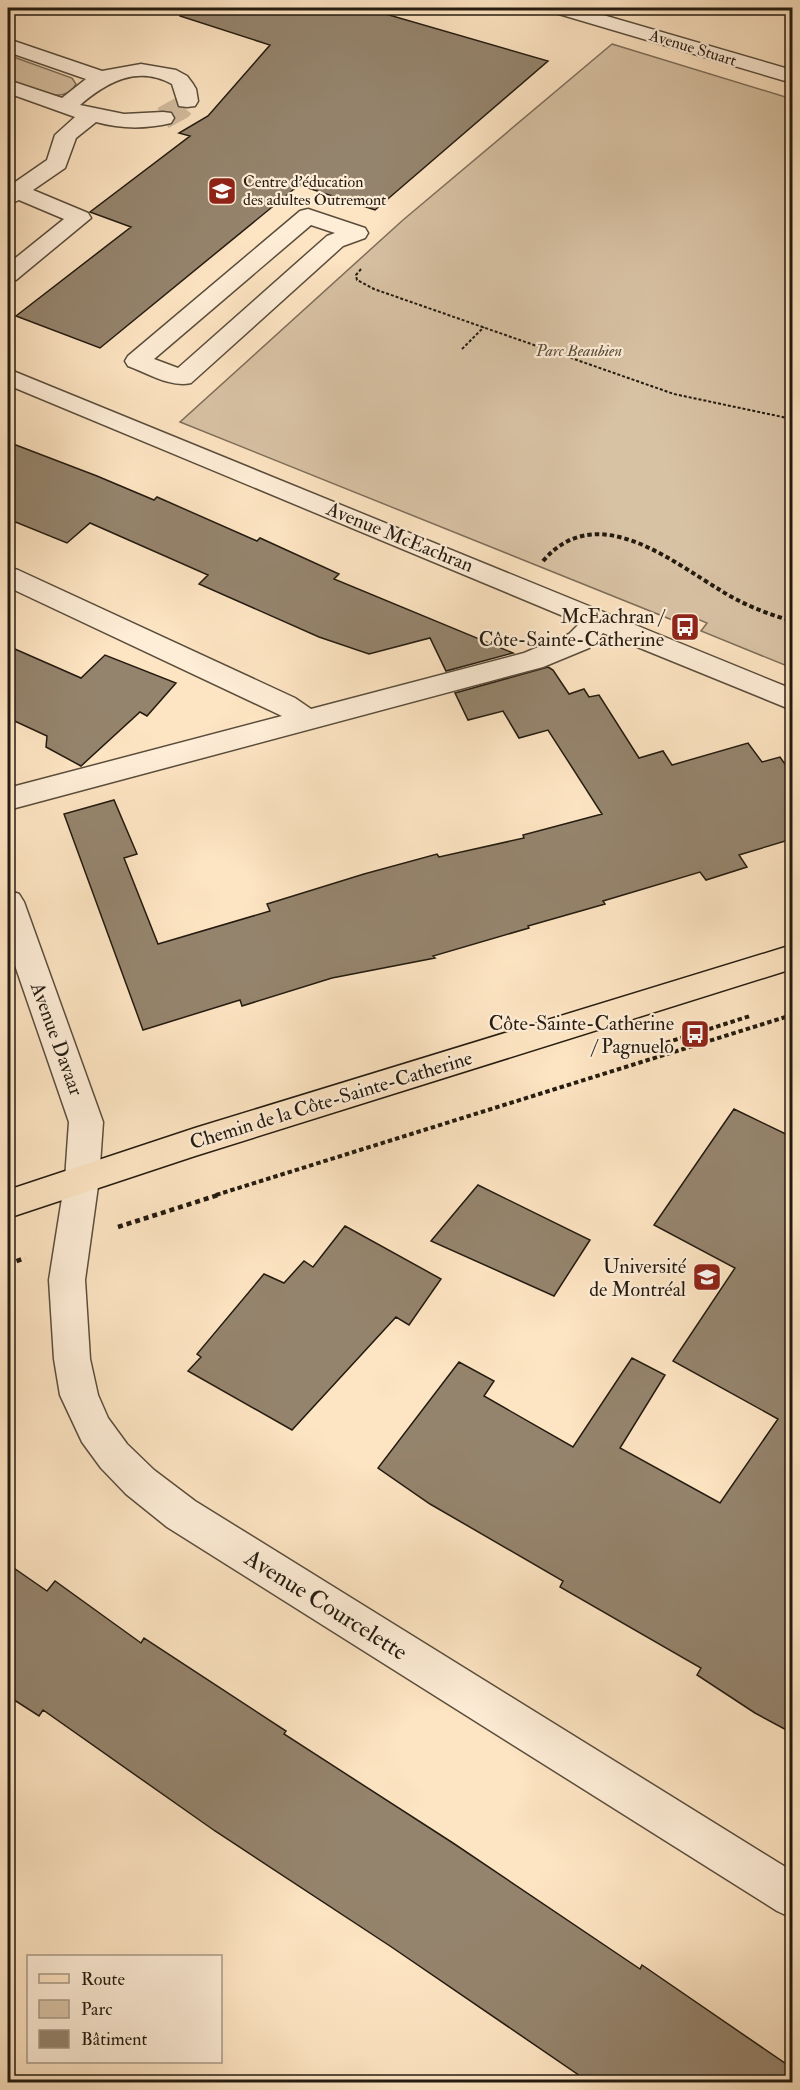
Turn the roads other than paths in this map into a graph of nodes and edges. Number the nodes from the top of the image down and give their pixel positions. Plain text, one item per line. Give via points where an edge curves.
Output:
1 (559, 8) edge
2 (8, 45) edge
3 (792, 77) edge
4 (103, 78) junction
5 (8, 86) edge
6 (187, 101) dead end
7 (65, 106) junction
8 (100, 116) junction
9 (163, 118) tunnel mouth
10 (12, 195) edge
11 (357, 233) joint
12 (8, 275) edge
13 (8, 376) edge
14 (8, 576) edge
15 (600, 619) junction
16 (792, 700) edge
17 (303, 719) junction
18 (8, 799) edge
19 (8, 902) edge
20 (792, 957) edge
21 (82, 1179) junction
22 (8, 1204) edge
23 (792, 1896) edge

1 - 3 street, Avenue Stuart
2 - 4 street
4 - 6 street via 129,70 161,72 184,83
4 - 7 street
5 - 7 street
7 - 8 street
8 - 9 street via 139,122
8 - 10 street via 66,135 57,163
10 - 12 street via 80,218
11 - 11 street via 335,241 182,378 137,361 308,216
13 - 15 street, Avenue McEachran
14 - 17 street via 285,705
15 - 16 street, Avenue McEachran
15 - 17 street via 579,641 544,656
17 - 18 street
19 - 21 street, Avenue Davaar via 86,1122
20 - 21 main road, Chemin de la Côte-Sainte-Catherine
21 - 22 main road, Chemin de la Côte-Sainte-Catherine
21 - 23 street, Avenue Courcelette via 67,1267 72,1359 79,1395 95,1430 114,1456 181,1514

